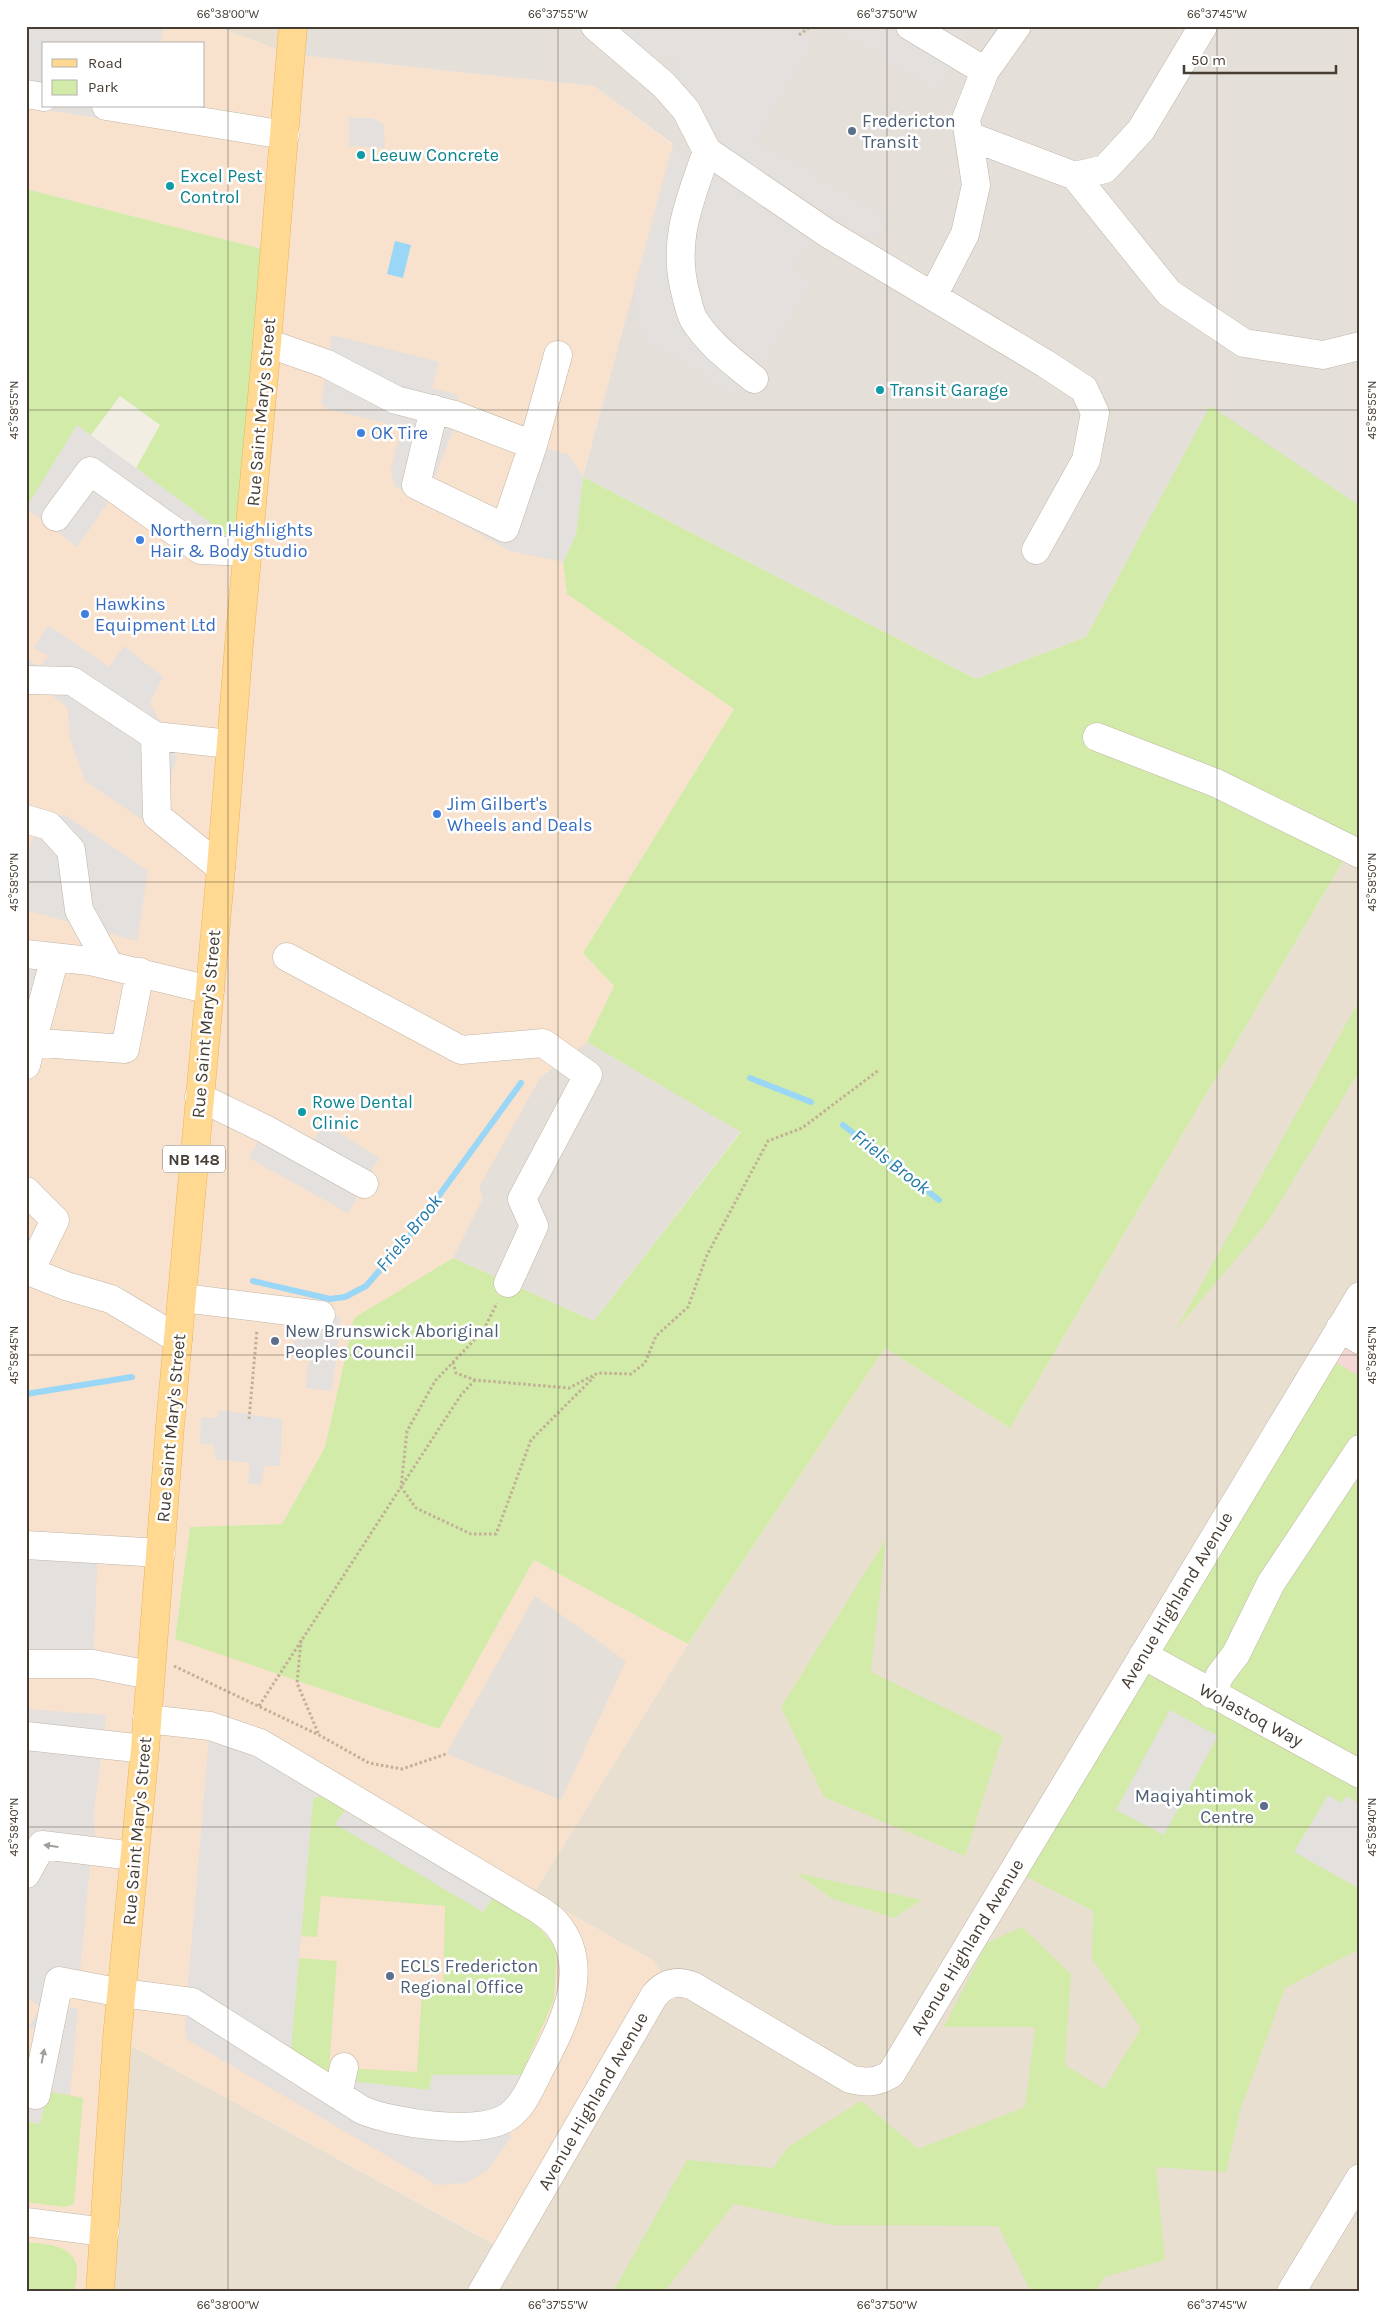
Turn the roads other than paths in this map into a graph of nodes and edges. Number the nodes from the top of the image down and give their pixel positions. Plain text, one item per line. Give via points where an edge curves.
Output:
1 (293, 26) edge
2 (595, 26) edge
3 (910, 26) edge
4 (1016, 26) edge
5 (1203, 26) edge
6 (984, 71) junction
7 (26, 94) edge
8 (42, 97) edge
9 (118, 108) edge
10 (285, 135) junction
11 (969, 136) junction
12 (707, 151) junction
13 (1075, 176) junction
14 (933, 296) junction
15 (267, 343) junction
16 (1360, 346) edge
17 (558, 355) dead end
18 (754, 379) dead end
19 (434, 409) junction
20 (533, 445) junction
21 (56, 517) dead end
22 (1036, 550) dead end
23 (248, 552) junction
24 (28, 680) dead end
25 (155, 736) junction
26 (1097, 737) dead end
27 (230, 744) junction
28 (26, 819) edge
29 (1360, 854) edge
30 (221, 868) junction
31 (26, 954) edge
32 (55, 957) junction
33 (287, 957) dead end
34 (109, 965) junction
35 (140, 972) junction
36 (210, 990) junction
37 (28, 1050) edge
38 (199, 1097) junction
39 (364, 1184) dead end
40 (26, 1191) edge
41 (28, 1271) edge
42 (508, 1283) road end
43 (1360, 1296) edge
44 (182, 1298) junction
45 (321, 1315) dead end
46 (1350, 1334) edge
47 (178, 1339) junction
48 (1360, 1449) edge
49 (26, 1545) edge
50 (161, 1553) junction
51 (1143, 1655) junction
52 (26, 1664) edge
53 (150, 1675) junction
54 (1210, 1694) junction
55 (147, 1719) junction
56 (26, 1736) edge
57 (145, 1749) junction
58 (1360, 1774) edge
59 (134, 1856) junction
60 (26, 1874) edge
61 (122, 1993) junction
62 (344, 2067) dead end
63 (26, 2092) edge
64 (338, 2095) junction
65 (1360, 2178) edge
66 (26, 2222) edge
67 (105, 2232) junction
68 (100, 2292) edge
69 (482, 2292) edge
70 (1291, 2292) edge

1 - 10 main road, Rue Saint Mary's Street / NB 148
2 - 12 street via 664,85 686,110
3 - 6 street
4 - 6 street
5 - 13 street via 1141,130 1105,169
6 - 11 street via 966,119
7 - 8 street
9 - 10 street
10 - 15 main road, Rue Saint Mary's Street / NB 148
11 - 13 street
11 - 14 street via 976,185 965,234
12 - 14 street via 827,233
12 - 18 street via 684,217 680,248 682,279 693,319 718,350
13 - 16 street via 1169,293 1244,342 1323,355
14 - 22 street via 1084,389 1095,413 1086,460
15 - 19 street via 327,364 396,400
15 - 23 main road, Rue Saint Mary's Street / NB 148
17 - 20 street
19 - 20 street
19 - 20 street via 416,485 505,528
21 - 23 street via 90,471 201,550
23 - 27 main road, Rue Saint Mary's Street / NB 148
24 - 25 street via 72,681
25 - 27 street
25 - 30 street via 157,816
26 - 29 street via 1216,783
27 - 30 main road, Rue Saint Mary's Street / NB 148
28 - 34 street via 49,826 71,850 79,910
30 - 36 main road, Rue Saint Mary's Street / NB 148
31 - 32 street
32 - 34 street
32 - 37 street
33 - 42 street via 461,1050 542,1043 588,1075 522,1199 534,1226
34 - 35 street
35 - 36 street
35 - 37 street via 125,1049
36 - 38 main road, Rue Saint Mary's Street / NB 148
38 - 39 street
38 - 44 main road, Rue Saint Mary's Street / NB 148
40 - 41 street via 55,1220
41 - 47 street via 111,1299
43 - 46 street, Avenue Highland Avenue
44 - 45 street
44 - 47 main road, Rue Saint Mary's Street / NB 148
46 - 51 street, Avenue Highland Avenue
47 - 50 main road, Rue Saint Mary's Street / NB 148
48 - 54 street via 1272,1583 1236,1654
49 - 50 street
50 - 53 main road, Rue Saint Mary's Street / NB 148
51 - 54 street, Wolastoq Way
51 - 69 street, Avenue Highland Avenue via 891,2074 879,2081 864,2083 850,2079 693,1986 678,1982 661,1988
52 - 53 street via 93,1664
53 - 55 main road, Rue Saint Mary's Street / NB 148
54 - 58 street, Wolastoq Way
55 - 57 main road, Rue Saint Mary's Street / NB 148
55 - 64 street via 210,1726 265,1746 538,1909 555,1922 568,1941 573,1980 565,2020 521,2104 507,2117 475,2127 401,2122 362,2110
56 - 57 street
57 - 59 main road, Rue Saint Mary's Street / NB 148
59 -> 60 street via 42,1845
59 - 61 main road, Rue Saint Mary's Street / NB 148
63 -> 61 street via 36,2095 58,1981
61 - 64 street via 192,2002
61 - 67 main road, Rue Saint Mary's Street / NB 148
62 - 64 street
65 - 70 street
66 - 67 street
67 - 68 main road, Rue Saint Mary's Street / NB 148

